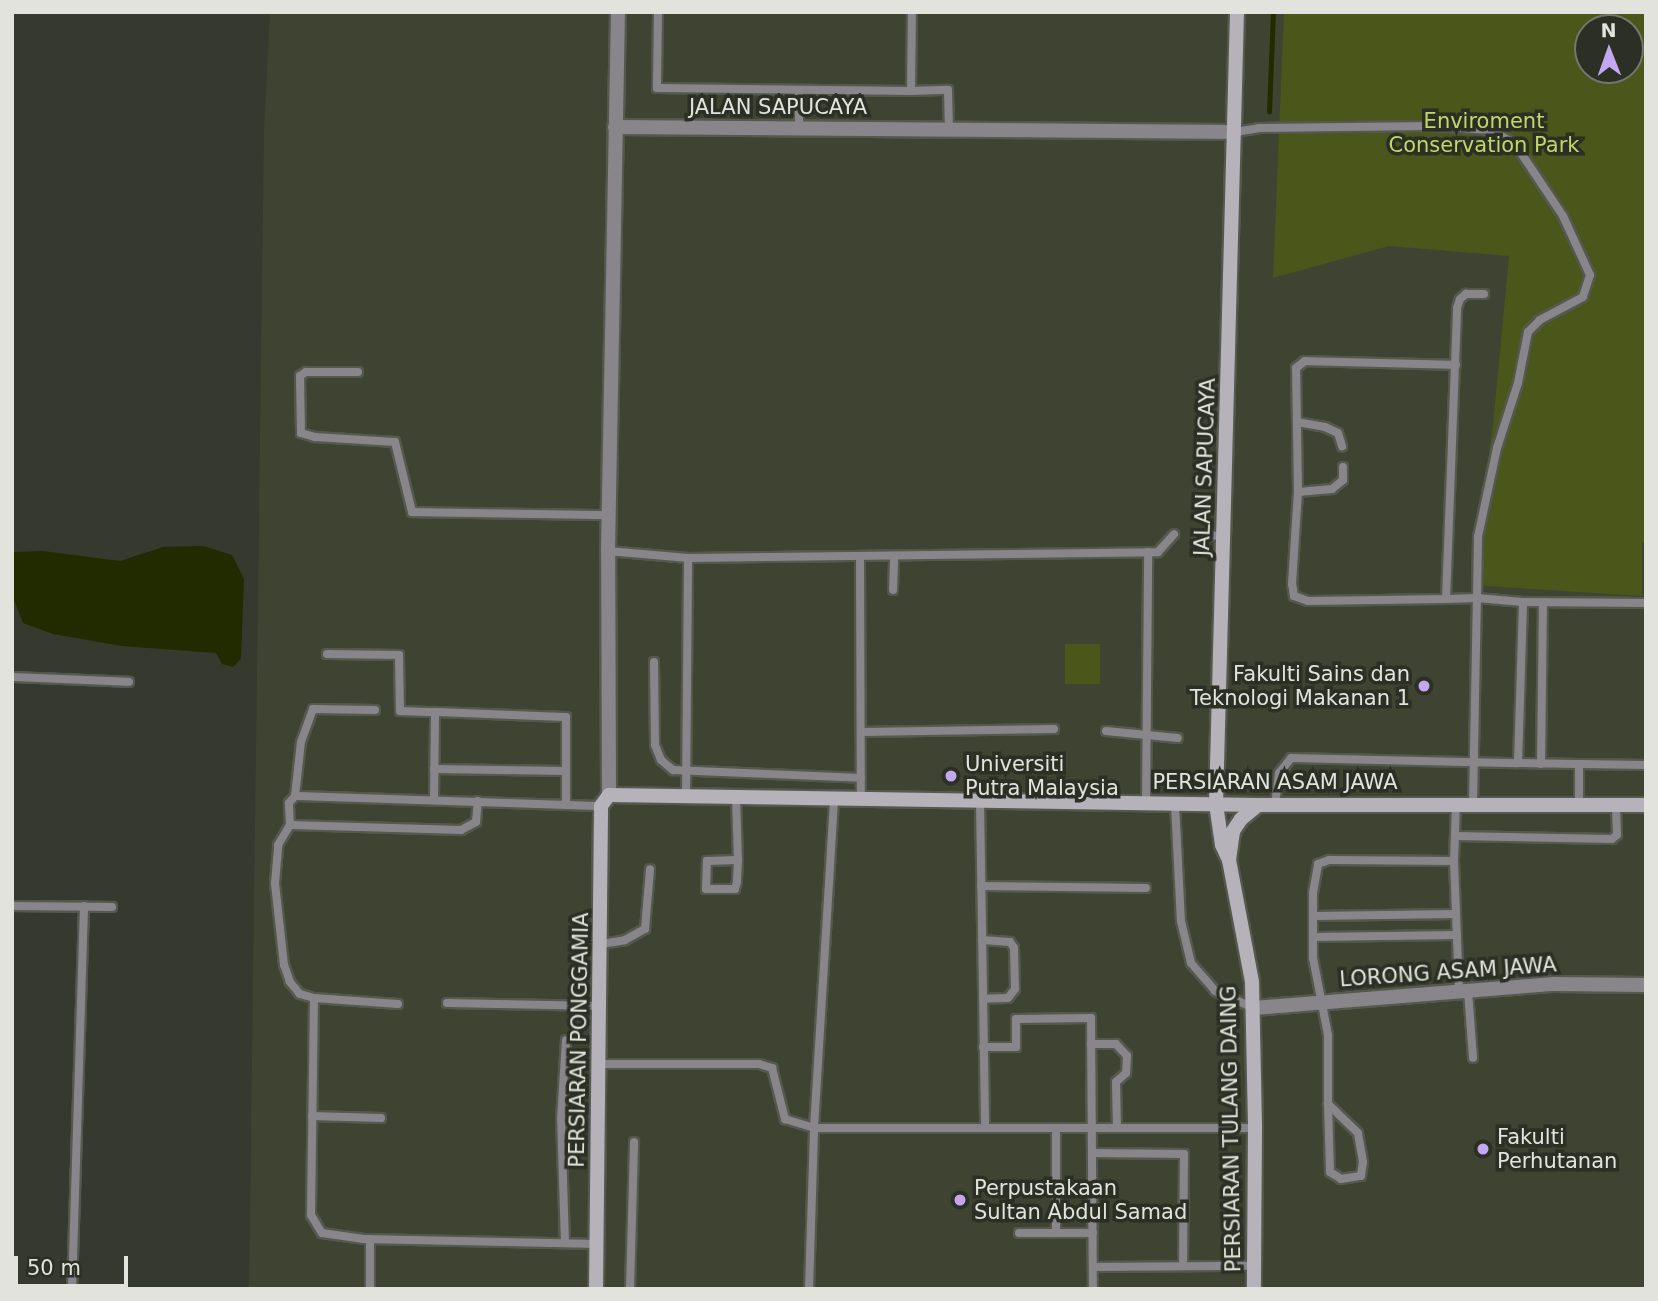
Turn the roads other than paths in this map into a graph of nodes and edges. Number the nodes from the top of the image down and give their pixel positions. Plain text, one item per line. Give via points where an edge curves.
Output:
1 (618, 12) edge
2 (658, 12) edge
3 (912, 12) edge
4 (1237, 12) edge
5 (799, 90) junction
6 (911, 91) junction
7 (615, 127) junction
8 (799, 128) junction
9 (949, 130) junction
10 (1234, 132) junction
11 (1484, 295) dead end
12 (1456, 365) junction
13 (358, 372) dead end
14 (1297, 422) junction
15 (1342, 446) dead end
16 (1343, 467) dead end
17 (1298, 492) junction
18 (608, 515) junction
19 (1174, 534) dead end
20 (1197, 535) dead end
21 (1224, 536) junction
22 (608, 551) junction
23 (1148, 552) junction
24 (860, 556) junction
25 (894, 556) junction
26 (688, 558) junction
27 (892, 590) dead end
28 (1477, 598) junction
29 (1446, 599) junction
30 (1522, 602) junction
31 (1543, 602) junction
32 (1646, 603) edge
33 (327, 654) dead end
34 (654, 662) dead end
35 (12, 677) edge
36 (129, 682) dead end
37 (375, 710) dead end
38 (436, 712) junction
39 (1054, 729) dead end
40 (1106, 731) dead end
41 (861, 732) junction
42 (1144, 734) junction
43 (1178, 738) dead end
44 (1518, 763) junction
45 (1473, 764) junction
46 (1541, 764) junction
47 (1579, 764) junction
48 (1646, 765) edge
49 (434, 769) junction
50 (565, 771) junction
51 (687, 773) junction
52 (861, 778) junction
53 (295, 796) junction
54 (686, 797) junction
55 (736, 797) junction
56 (433, 799) junction
57 (834, 799) junction
58 (860, 799) junction
59 (478, 801) junction
60 (605, 801) junction
61 (980, 801) junction
62 (1146, 803) junction
63 (1456, 803) junction
64 (1473, 803) junction
65 (1175, 804) junction
66 (1216, 804) junction
67 (1579, 804) junction
68 (566, 805) junction
69 (1258, 805) junction
70 (1275, 805) junction
71 (1616, 805) junction
72 (1646, 805) edge
73 (289, 825) junction
74 (1455, 836) junction
75 (737, 860) junction
76 (1229, 860) junction
77 (1454, 861) junction
78 (650, 869) dead end
79 (981, 886) junction
80 (1146, 888) dead end
81 (12, 905) edge
82 (84, 906) junction
83 (112, 907) dead end
84 (1456, 914) junction
85 (1312, 916) junction
86 (1457, 935) junction
87 (1313, 937) junction
88 (982, 940) junction
89 (601, 944) junction
90 (1646, 985) edge
91 (1464, 991) junction
92 (314, 998) junction
93 (983, 999) junction
94 (1322, 1002) junction
95 (447, 1003) dead end
96 (398, 1004) dead end
97 (601, 1006) junction
98 (1254, 1008) junction
99 (566, 1040) dead end
100 (1091, 1044) junction
101 (983, 1047) junction
102 (1473, 1058) dead end
103 (600, 1063) junction
104 (1328, 1104) junction
105 (312, 1116) junction
106 (381, 1118) dead end
107 (814, 1128) junction
108 (985, 1128) junction
109 (1056, 1128) junction
110 (1093, 1128) junction
111 (1117, 1128) junction
112 (1255, 1128) junction
113 (634, 1142) dead end
114 (1093, 1153) junction
115 (1019, 1233) dead end
116 (1056, 1233) junction
117 (1093, 1233) junction
118 (370, 1239) junction
119 (565, 1243) junction
120 (598, 1244) junction
121 (1183, 1266) junction
122 (1254, 1266) junction
123 (1093, 1267) junction
124 (72, 1289) edge
125 (370, 1289) edge
126 (596, 1289) edge
127 (629, 1289) edge
128 (809, 1289) edge
129 (1093, 1289) edge
130 (1254, 1289) edge

1 - 7 street
2 - 5 lane via 657,88
3 - 6 lane
4 - 10 street, JALAN SAPUCAYA
5 - 6 lane
5 - 8 lane
6 - 9 lane via 948,90
7 - 8 street, JALAN SAPUCAYA
7 - 18 street
8 - 9 street, JALAN SAPUCAYA
9 - 10 street, JALAN SAPUCAYA
10 - 21 street, JALAN SAPUCAYA
10 - 28 lane via 1431,126 1491,130 1515,144 1578,244 1590,275 1583,297 1540,320 1528,332 1478,537
11 - 12 lane via 1466,294 1460,299
12 - 14 lane via 1305,361 1296,368
12 - 29 lane
13 - 18 lane via 306,372 300,376 301,433 391,439 412,512
14 - 15 lane via 1338,433
14 - 17 lane
16 - 17 lane via 1343,480 1332,489
17 - 29 lane via 1294,596 1308,601
18 - 22 street
19 - 23 lane via 1158,552
20 - 21 lane
21 - 66 street, JALAN SAPUCAYA
22 - 26 lane
22 - 60 street
23 - 25 lane
23 - 42 lane
24 - 25 lane
24 - 26 lane
24 - 41 lane
25 - 27 lane
26 - 51 lane
28 - 29 lane
28 - 30 lane
28 - 45 lane
30 - 31 lane
30 - 44 lane
31 - 32 lane
31 - 46 lane
33 - 38 lane via 399,656 400,711
34 - 51 lane via 655,745 661,760 673,770
35 - 36 lane
37 - 53 lane via 313,709 301,742
38 - 49 lane
38 - 50 lane via 566,717
39 - 41 lane
40 - 42 lane
41 - 52 lane
42 - 43 lane
42 - 62 lane
44 - 45 lane
44 - 46 lane
45 - 64 lane
45 - 70 lane via 1291,758 1279,773
46 - 47 lane
47 - 48 lane
47 - 67 lane
49 - 50 lane
49 - 56 lane
50 - 68 lane
51 - 52 lane
51 - 54 lane
52 - 58 lane
53 - 56 lane
53 - 73 lane via 289,803
54 - 55 street, PERSIARAN ASAM JAWA
54 - 60 street, PERSIARAN ASAM JAWA
55 - 57 street, PERSIARAN ASAM JAWA
55 - 75 lane
56 - 59 lane
57 - 58 street, PERSIARAN ASAM JAWA
57 - 107 lane
58 - 61 street, PERSIARAN ASAM JAWA
59 - 68 lane
59 - 73 lane via 476,822 461,830
60 - 68 lane
60 - 89 street, PERSIARAN PONGGAMIA
61 - 62 street, PERSIARAN ASAM JAWA
61 - 79 lane
62 - 65 street, PERSIARAN ASAM JAWA
63 - 64 street, PERSIARAN ASAM JAWA
63 - 70 street, PERSIARAN ASAM JAWA
63 - 74 lane
64 - 67 street, PERSIARAN ASAM JAWA
65 - 66 street, PERSIARAN ASAM JAWA
65 - 98 lane via 1181,921 1191,963 1215,990
66 - 69 street, PERSIARAN ASAM JAWA
66 - 76 street, PERSIARAN TULANG DAING
67 - 71 street, PERSIARAN ASAM JAWA
69 - 70 street, PERSIARAN ASAM JAWA
69 - 76 street via 1233,831
71 - 72 street, PERSIARAN ASAM JAWA
71 - 74 lane via 1617,835 1612,839
73 - 92 lane via 278,845 275,883 284,965 290,982 300,993
74 - 77 lane
75 - 75 lane via 735,889 706,890 707,861
76 - 98 street, PERSIARAN TULANG DAING
77 - 84 lane
77 - 85 lane via 1322,861 1317,868
78 - 89 lane via 645,929 625,940
79 - 80 lane
79 - 88 lane
81 - 82 lane
82 - 83 lane
82 - 124 lane
84 - 85 lane
84 - 86 lane
85 - 87 lane
86 - 87 lane
86 - 91 lane
87 - 94 lane
88 - 93 lane
88 - 93 lane via 1010,942 1015,975 1015,989 1008,998
89 - 97 street, PERSIARAN PONGGAMIA
90 - 91 street, LORONG ASAM JAWA via 1554,984
91 - 94 street, LORONG ASAM JAWA
91 - 102 lane
92 - 96 lane
92 - 105 lane
93 - 101 lane
94 - 98 street, LORONG ASAM JAWA
94 - 104 lane via 1328,1035
95 - 97 lane
97 - 103 street, PERSIARAN PONGGAMIA
98 - 112 street, PERSIARAN TULANG DAING
99 - 119 lane via 561,1119
100 - 101 lane via 1091,1018 1016,1019 1016,1047
100 - 110 lane
100 - 111 lane via 1116,1044 1127,1056 1126,1073 1116,1083
101 - 108 lane
103 - 107 lane via 772,1068 785,1119
103 - 120 street, PERSIARAN PONGGAMIA
104 - 104 lane via 1330,1172 1341,1178 1361,1176 1358,1133
105 - 106 lane
105 - 118 lane via 311,1215 315,1225 322,1233 341,1238
107 - 108 lane
107 - 128 lane
108 - 109 lane
109 - 110 lane
109 - 116 lane
110 - 111 lane
110 - 114 lane
111 - 112 lane
112 - 122 street, PERSIARAN TULANG DAING
113 - 127 lane
114 - 117 lane
114 - 121 lane via 1184,1154
115 - 116 lane
116 - 117 lane
117 - 123 lane
118 - 119 lane
118 - 125 lane
119 - 120 lane
120 - 126 street, PERSIARAN PONGGAMIA
121 - 122 lane
121 - 123 lane
122 - 130 street, PERSIARAN TULANG DAING
123 - 129 lane

